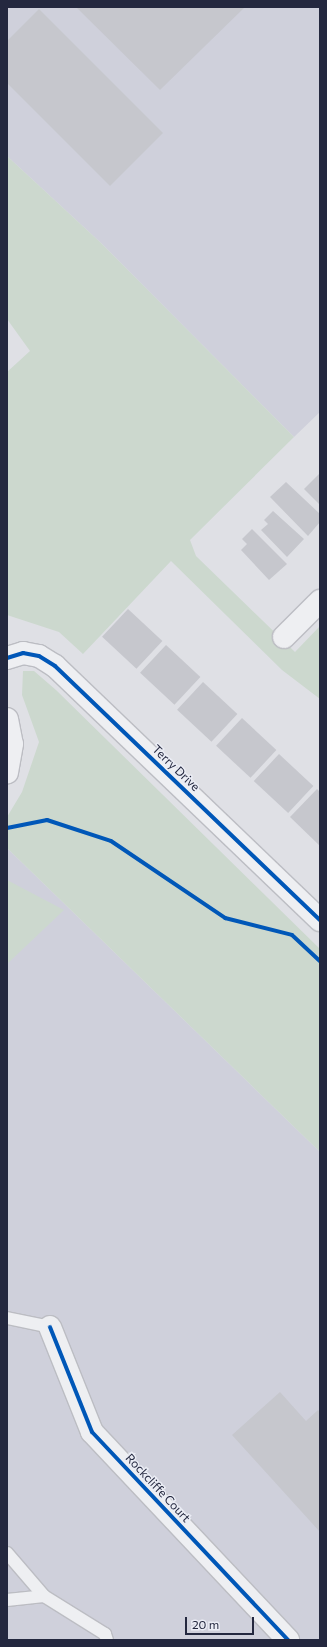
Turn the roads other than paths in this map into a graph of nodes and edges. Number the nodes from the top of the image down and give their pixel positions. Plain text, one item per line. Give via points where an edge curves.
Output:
1 (320, 601) edge
2 (284, 636) dead end
3 (7, 658) edge
4 (7, 719) edge
5 (7, 773) edge
6 (320, 920) edge
7 (7, 1318) edge
8 (50, 1327) joint
9 (7, 1553) edge
10 (44, 1596) junction
11 (7, 1600) edge
12 (107, 1640) edge
13 (288, 1640) edge

1 - 2 street
3 - 6 street, Terry Drive via 29,654 39,656 55,666
4 - 5 street via 12,744
7 - 8 lane
8 - 13 street, Rockcliffe Court via 92,1432
9 - 10 lane
10 - 11 lane
10 - 12 lane via 105,1634

